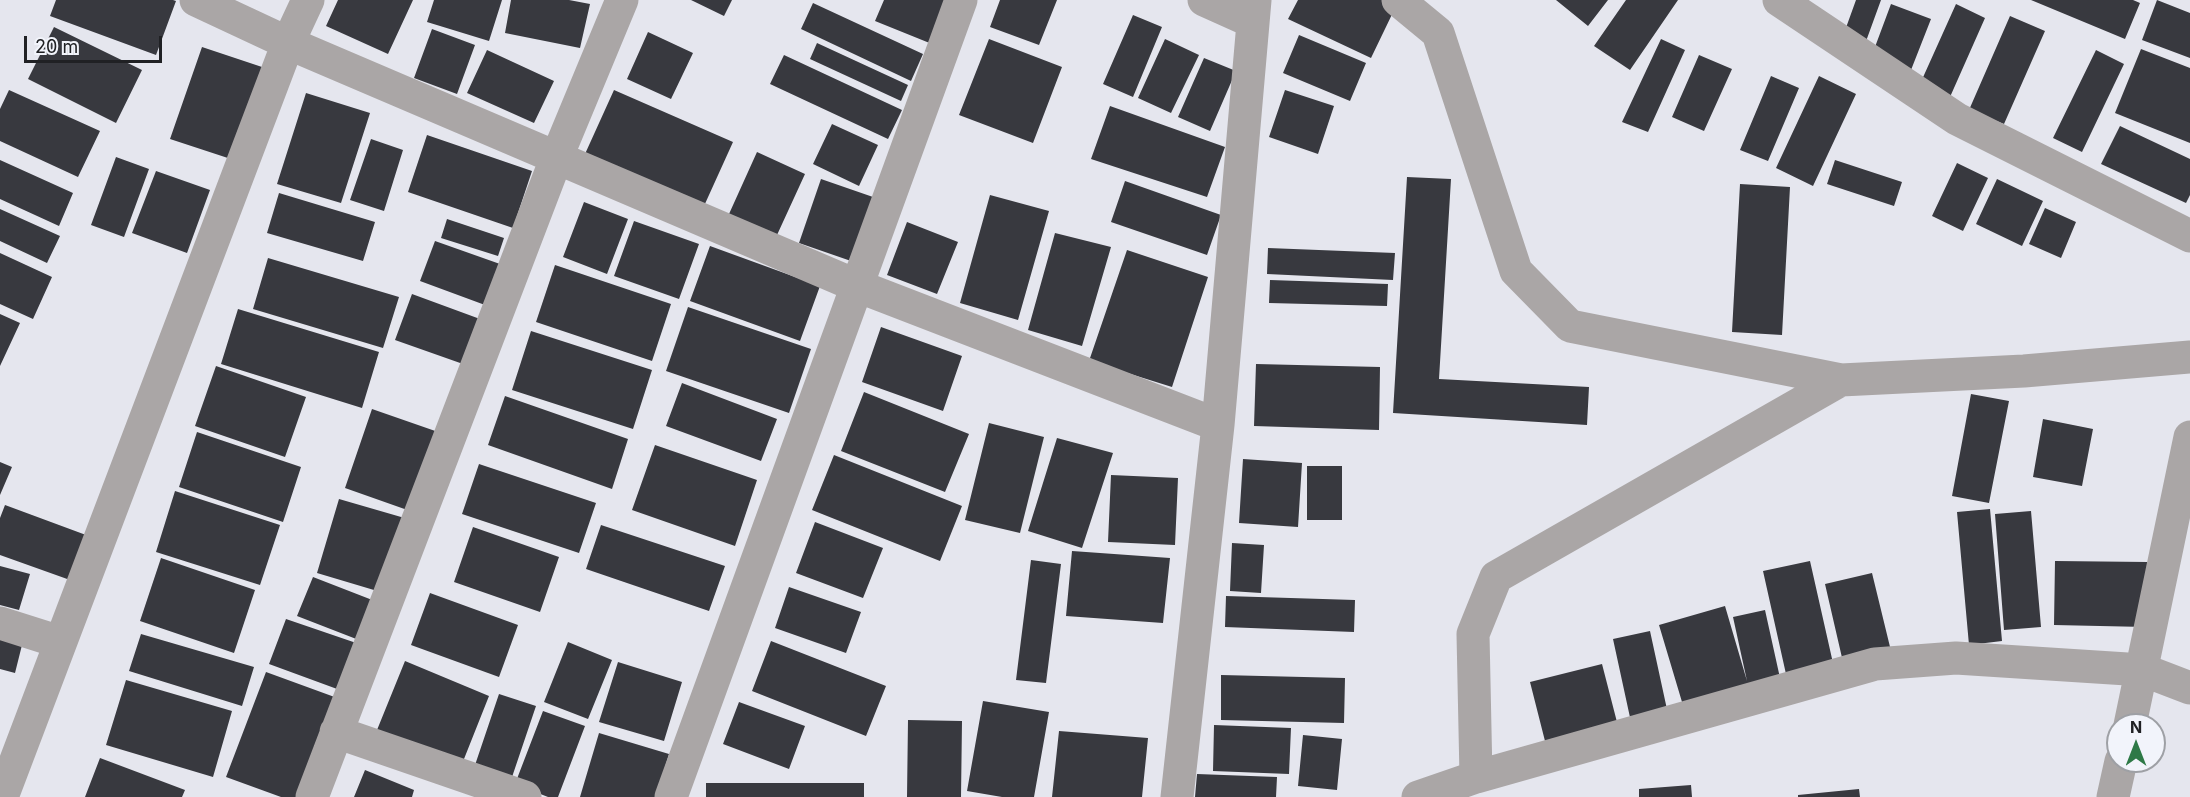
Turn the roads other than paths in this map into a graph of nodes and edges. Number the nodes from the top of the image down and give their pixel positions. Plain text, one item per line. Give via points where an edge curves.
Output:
1 (196, 0) edge
2 (308, 0) edge
3 (622, 0) edge
4 (961, 0) edge
5 (1204, 0) edge
6 (1398, 0) edge
7 (1779, 0) edge
8 (1254, 11) edge
9 (288, 43) junction
10 (556, 159) junction
11 (2190, 236) edge
12 (855, 285) junction
13 (2190, 357) edge
14 (1840, 380) junction
15 (1218, 426) junction
16 (2190, 437) edge
17 (0, 623) edge
18 (60, 642) junction
19 (2143, 670) junction
20 (2190, 688) edge
21 (2133, 713) edge
22 (336, 732) junction
23 (2118, 773) edge
24 (1476, 777) junction
25 (2, 797) edge
26 (312, 797) edge
27 (525, 797) edge
28 (671, 797) edge
29 (1177, 797) edge
30 (1418, 797) edge
31 (2113, 797) edge

1 - 9 street
2 - 9 street
3 - 10 street
4 - 12 street
5 - 8 street
6 - 14 street via 1438,33 1516,271 1570,326
7 - 11 street via 1957,119
8 - 15 street
9 - 10 street
9 - 18 street
10 - 12 street
10 - 22 street
12 - 15 street
12 - 28 street
13 - 14 street
14 - 24 street via 1496,577 1473,634
15 - 29 street
16 - 19 street
17 - 18 street
18 - 25 street
19 - 20 street
19 - 21 street
19 - 24 street via 1956,657 1875,664
22 - 26 street
22 - 27 street
23 - 31 street
24 - 30 street

